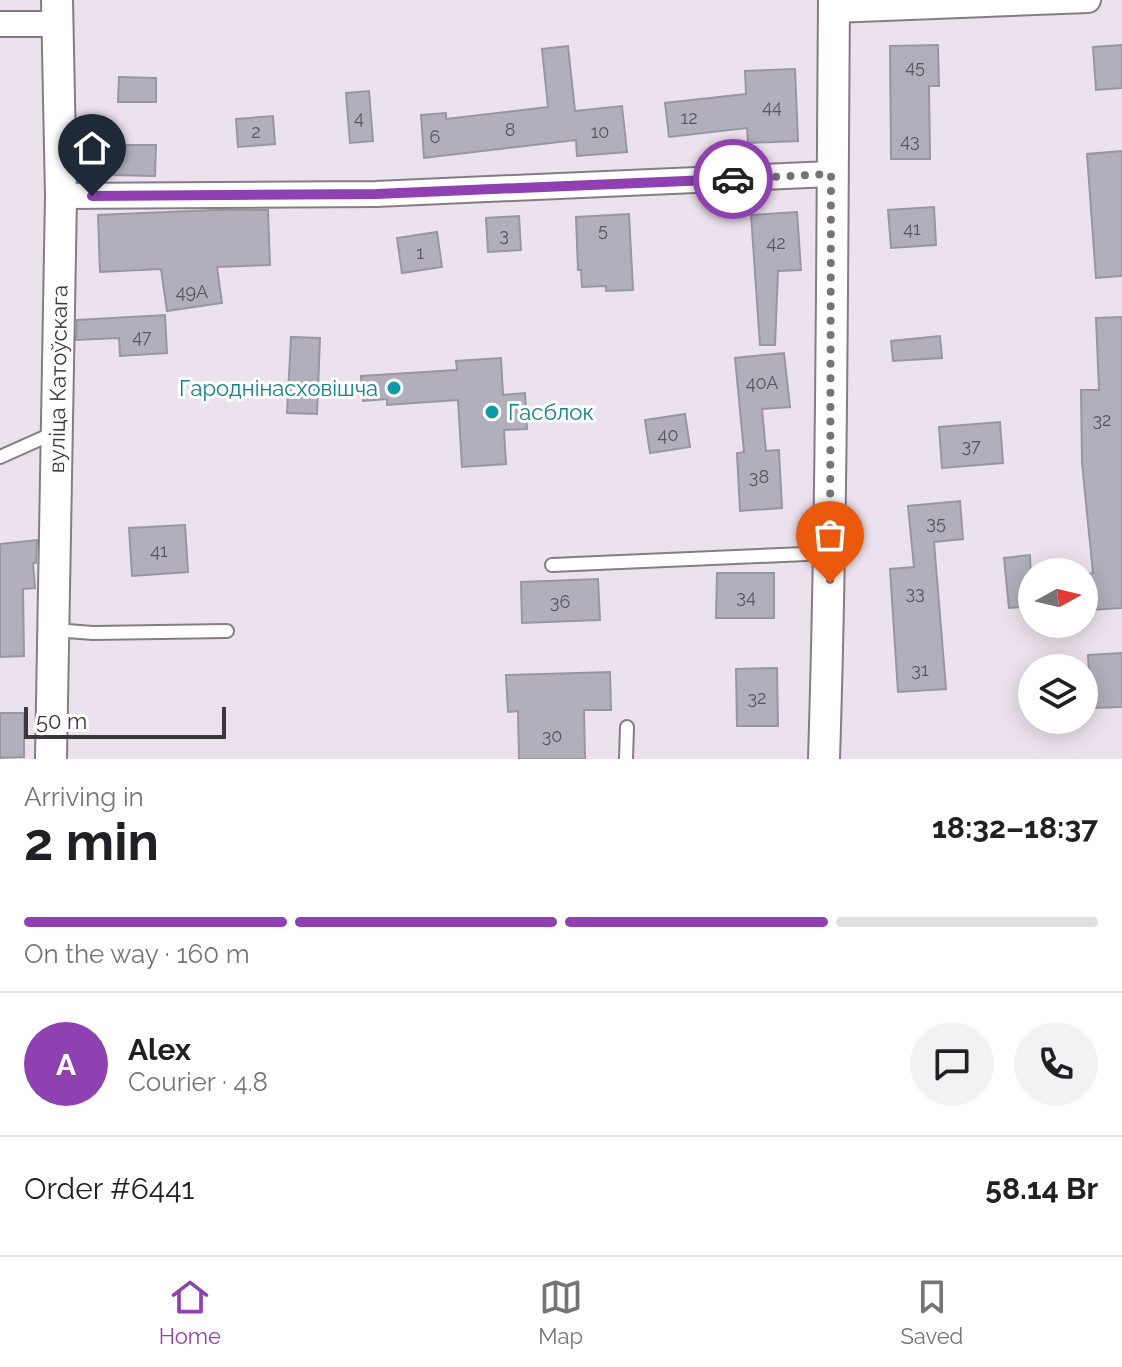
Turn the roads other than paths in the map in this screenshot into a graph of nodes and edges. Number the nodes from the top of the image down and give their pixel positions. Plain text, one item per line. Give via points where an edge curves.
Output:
1 (1088, 0) edge
2 (834, 5) edge
3 (57, 12) edge
4 (0, 24) edge
5 (831, 174) junction
6 (61, 196) junction
7 (56, 432) junction
8 (0, 457) edge
9 (831, 553) junction
10 (552, 565) dead end
11 (54, 630) junction
12 (227, 631) dead end
13 (627, 727) dead end
14 (51, 759) edge
15 (626, 759) edge
16 (824, 759) edge

1 - 2 street
2 - 5 street
3 - 4 street
3 - 6 street, вуліца Катоўскага
5 - 6 street via 376,194
5 - 9 street
6 - 7 street, вуліца Катоўскага
7 - 8 lane
7 - 11 street, вуліца Катоўскага
9 - 10 lane
9 - 16 street
11 - 12 lane
11 - 14 street, вуліца Катоўскага
13 - 15 lane

